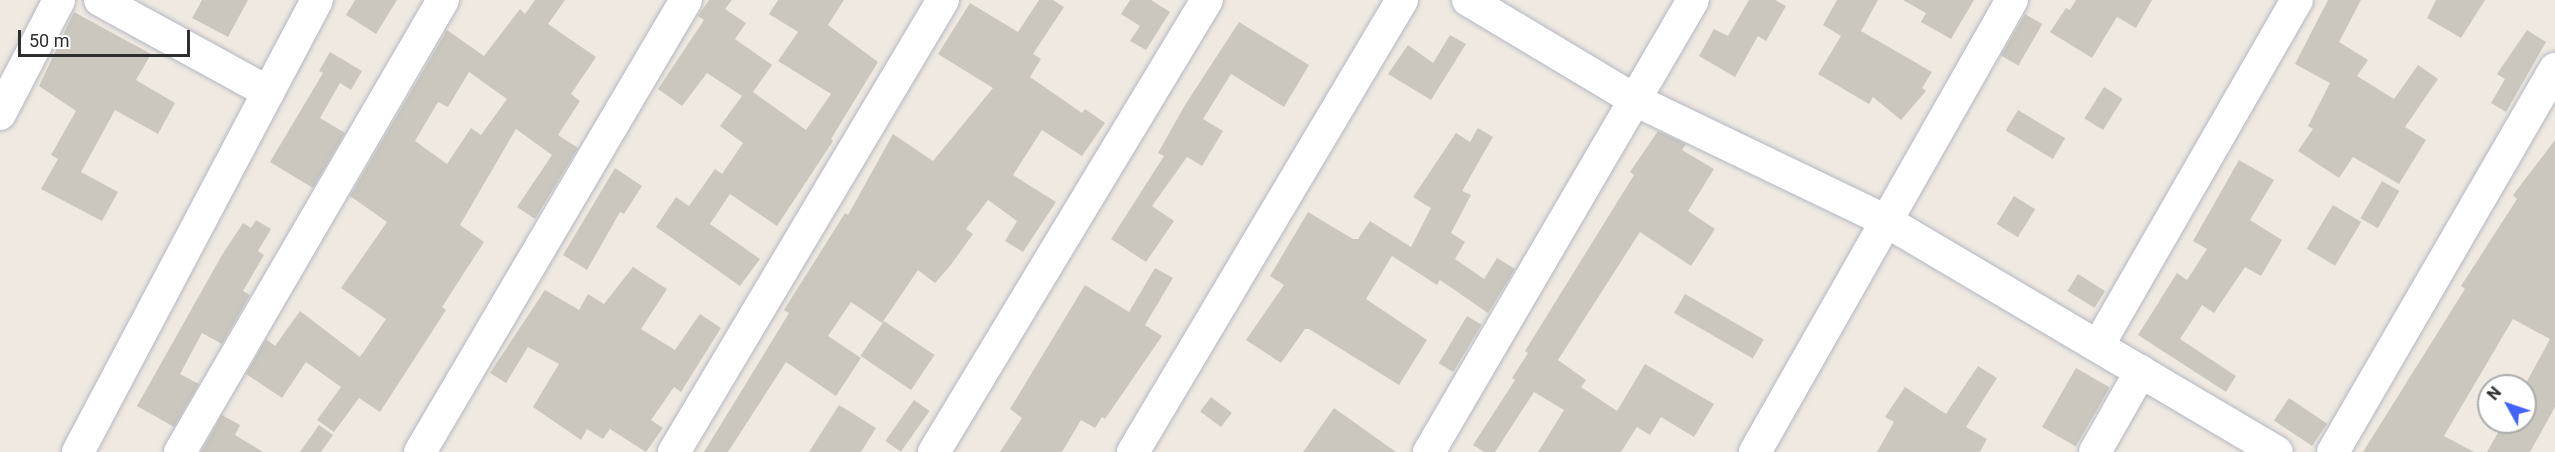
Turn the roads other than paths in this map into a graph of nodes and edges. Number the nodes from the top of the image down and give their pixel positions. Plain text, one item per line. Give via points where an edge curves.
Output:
1 (59, 0) edge
2 (100, 0) edge
3 (316, 0) edge
4 (443, 0) edge
5 (686, 0) edge
6 (943, 0) edge
7 (1207, 0) edge
8 (1402, 0) edge
9 (1468, 0) edge
10 (1694, 0) edge
11 (2012, 0) edge
12 (2296, 0) edge
13 (2555, 69) edge
14 (268, 92) junction
15 (1635, 100) junction
16 (0, 114) edge
17 (1886, 221) junction
18 (2098, 346) junction
19 (2141, 371) junction
20 (78, 452) edge
21 (180, 452) edge
22 (420, 452) edge
23 (675, 452) edge
24 (933, 452) edge
25 (1133, 452) edge
26 (1429, 452) edge
27 (1755, 452) edge
28 (2095, 452) edge
29 (2277, 452) edge
30 (2333, 452) edge

1 - 16 street
2 - 14 street
3 - 14 street
4 - 21 street
5 - 22 street
6 - 23 street
7 - 24 street
8 - 25 street
9 - 15 street
10 - 15 street
11 - 17 street
12 - 18 street
13 - 30 street
14 - 20 street
15 - 17 street
15 - 26 street
17 - 18 street
17 - 27 street
18 - 19 street
19 - 28 street
19 - 29 street

